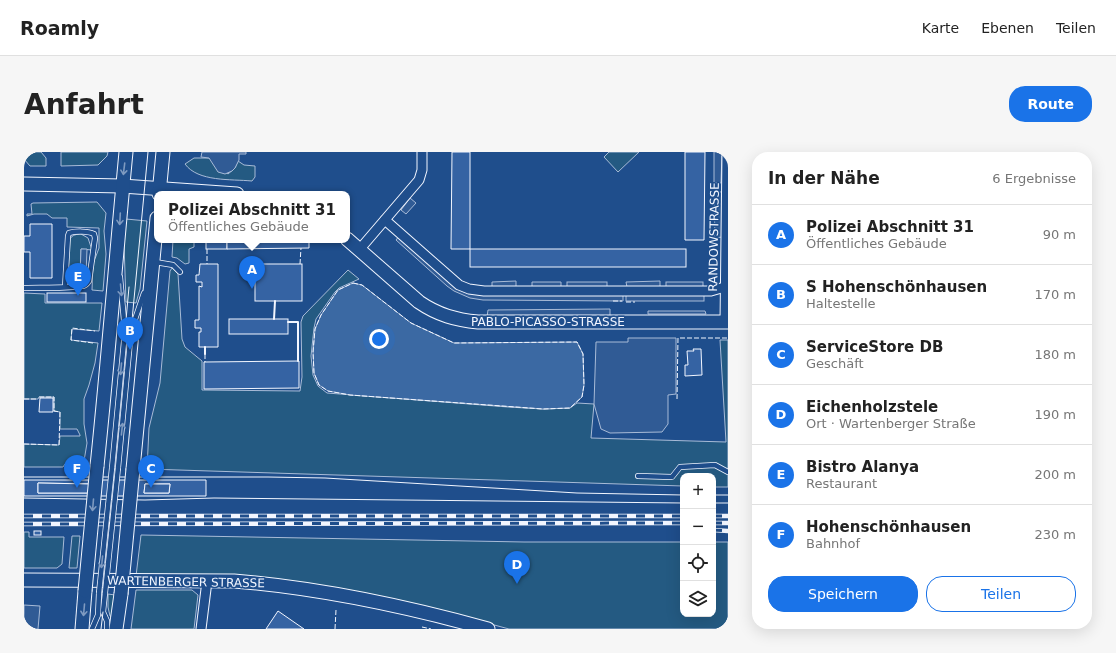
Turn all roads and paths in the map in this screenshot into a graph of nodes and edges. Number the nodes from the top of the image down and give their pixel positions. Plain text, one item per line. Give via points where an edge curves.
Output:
1 (126, 152) edge
2 (163, 152) edge
3 (422, 152) edge
4 (726, 152) edge
5 (24, 184) edge
6 (122, 186) junction
7 (160, 191) edge
8 (385, 220) junction
9 (350, 242) edge
10 (155, 243) edge
11 (359, 250) junction
12 (118, 252) junction
13 (153, 266) junction
14 (180, 272) dead end
15 (727, 286) edge
16 (65, 287) junction
17 (24, 288) edge
18 (726, 322) edge
19 (728, 472) edge
20 (638, 476) dead end
21 (24, 580) edge
22 (207, 582) junction
23 (82, 629) edge
24 (92, 629) edge
25 (107, 629) edge
26 (116, 629) edge
27 (201, 629) edge
28 (488, 629) edge

1 -> 6 main road
2 - 7 main road
3 - 8 street via 421,176
4 - 15 street, RANDOWSTRASSE
5 - 6 main road
6 - 7 main road
6 -> 12 main road
8 - 11 street
8 - 15 street via 459,285 469,289 711,291
9 - 11 main road, PABLO-PICASSO-STRASSE
10 - 13 main road
11 - 18 main road, PABLO-PICASSO-STRASSE via 419,302 446,317 462,321
12 -> 23 main road, bridge
12 -> 24 lane, bridge via 125,331 98,615
13 - 14 lane via 173,265
25 -> 13 lane, bridge via 103,612 131,331
13 - 26 main road, bridge
15 - 18 street, RANDOWSTRASSE
16 - 16 lane via 83,286 89,281 94,234 69,233
16 - 17 lane
19 - 20 lane via 715,466 680,467 672,478
21 - 22 main road, WARTENBERGER STRASSE
22 - 27 street
22 - 28 main road, WARTENBERGER STRASSE via 234,581 318,591 419,610

